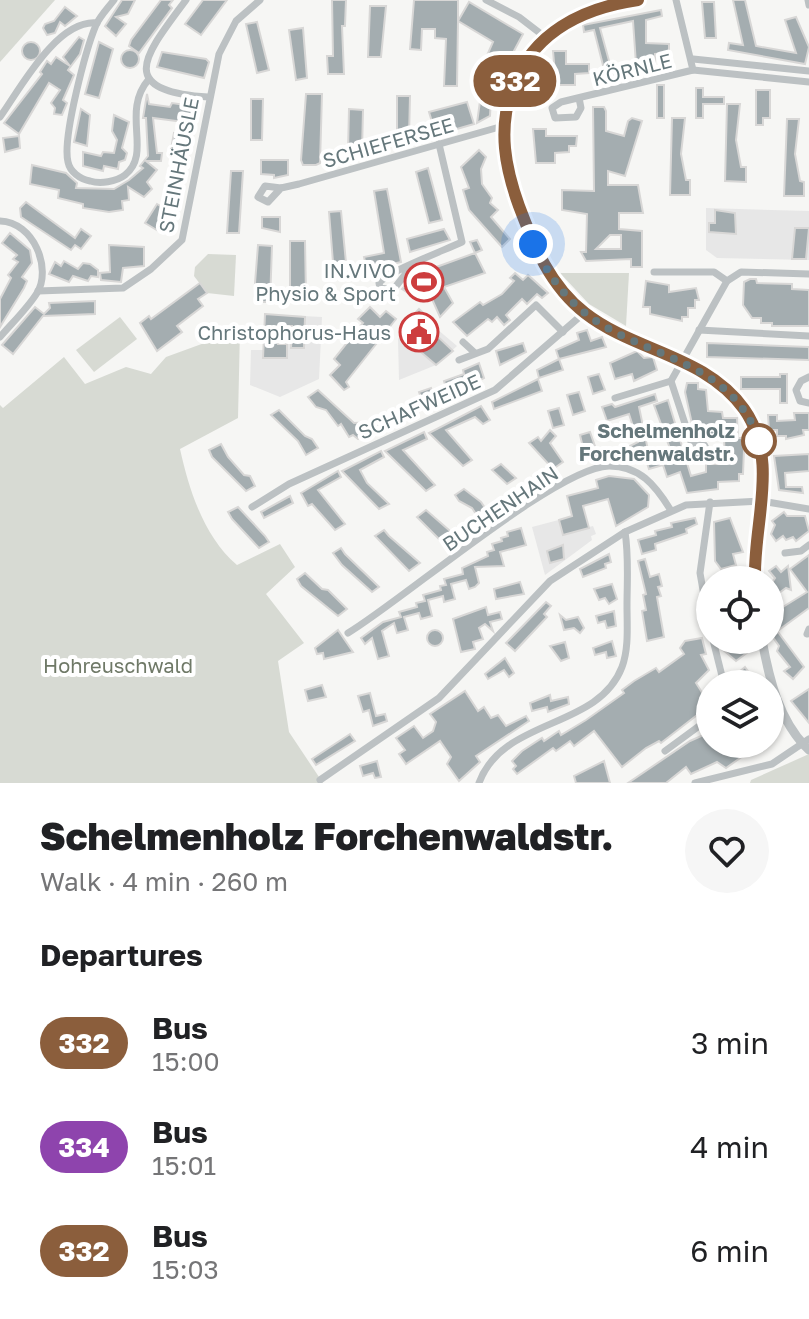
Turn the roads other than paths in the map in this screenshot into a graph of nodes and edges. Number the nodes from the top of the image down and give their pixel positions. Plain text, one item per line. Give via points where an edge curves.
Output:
1 (114, 0) edge
2 (186, 0) edge
3 (260, 0) edge
4 (486, 0) edge
5 (638, 0) edge
6 (676, 0) edge
7 (97, 23) junction
8 (545, 37) junction
9 (693, 59) junction
10 (693, 70) junction
11 (809, 71) edge
12 (149, 79) junction
13 (809, 82) edge
14 (208, 97) junction
15 (579, 98) dead end
16 (0, 117) edge
17 (503, 126) junction
18 (439, 144) junction
19 (281, 188) dead end
20 (0, 221) edge
21 (411, 267) dead end
22 (654, 272) dead end
23 (677, 272) junction
24 (809, 274) edge
25 (727, 281) junction
26 (677, 282) dead end
27 (38, 291) junction
28 (584, 313) junction
29 (699, 330) junction
30 (563, 332) junction
31 (809, 336) edge
32 (0, 337) edge
33 (463, 342) dead end
34 (475, 353) junction
35 (459, 360) dead end
36 (682, 360) junction
37 (809, 377) edge
38 (671, 381) junction
39 (615, 398) dead end
40 (809, 403) edge
41 (691, 442) dead end
42 (761, 501) junction
43 (710, 502) junction
44 (252, 507) dead end
45 (670, 509) junction
46 (809, 509) edge
47 (625, 532) junction
48 (809, 545) edge
49 (785, 553) dead end
50 (701, 566) edge
51 (756, 566) edge
52 (348, 633) dead end
53 (765, 654) edge
54 (696, 728) edge
55 (807, 744) edge
56 (665, 751) dead end
57 (743, 773) junction
58 (320, 780) dead end
59 (479, 783) edge
60 (695, 783) edge
61 (743, 783) edge

1 - 7 street
2 - 12 street via 155,42 147,64
3 - 14 street, STEINHÄUSLE via 226,36
4 - 8 street
5 - 8 street via 600,7
6 - 9 street, KÖRNLE
7 - 12 street via 67,140 67,160 78,176 111,181 133,165 136,97
7 - 16 street via 84,23 53,44
8 - 17 street via 517,75
9 - 10 street, KÖRNLE
9 - 11 street, KÖRNLE
10 - 13 street, KÖRNLE
10 - 15 street, KÖRNLE
12 - 14 street via 165,92
14 - 27 street, STEINHÄUSLE via 184,235 176,248 123,288
17 - 18 street, SCHIEFERSEE
17 - 28 street via 510,177 533,244
18 - 19 street, SCHIEFERSEE
18 - 21 street via 462,242
20 - 27 street via 26,231 38,249
22 - 23 street
23 - 25 street via 714,272
23 - 26 street
24 - 25 street via 741,272
25 - 29 street
27 - 32 street
28 - 30 street, SCHAFWEIDE
28 - 36 street
29 - 31 street
29 - 36 street
30 - 34 street via 536,305 488,349
30 - 44 street, SCHAFWEIDE via 495,390 306,475
33 - 34 street
34 - 35 street
36 - 38 street
36 - 42 street via 716,380 750,419 763,458
37 - 40 street via 796,390 800,401
38 - 39 street
38 - 41 street
42 - 43 street
42 - 46 street
42 - 51 street
43 - 45 street
43 - 50 street
45 - 47 street
45 - 52 street, BUCHENHAIN via 651,480 637,472 610,466 590,470 521,511
47 - 58 street via 550,581 439,698
47 - 59 street via 627,638 618,675 590,703 509,743 491,760
48 - 49 street
53 - 55 street via 786,720
54 - 56 street
55 - 57 street
57 - 60 street
57 - 61 street

